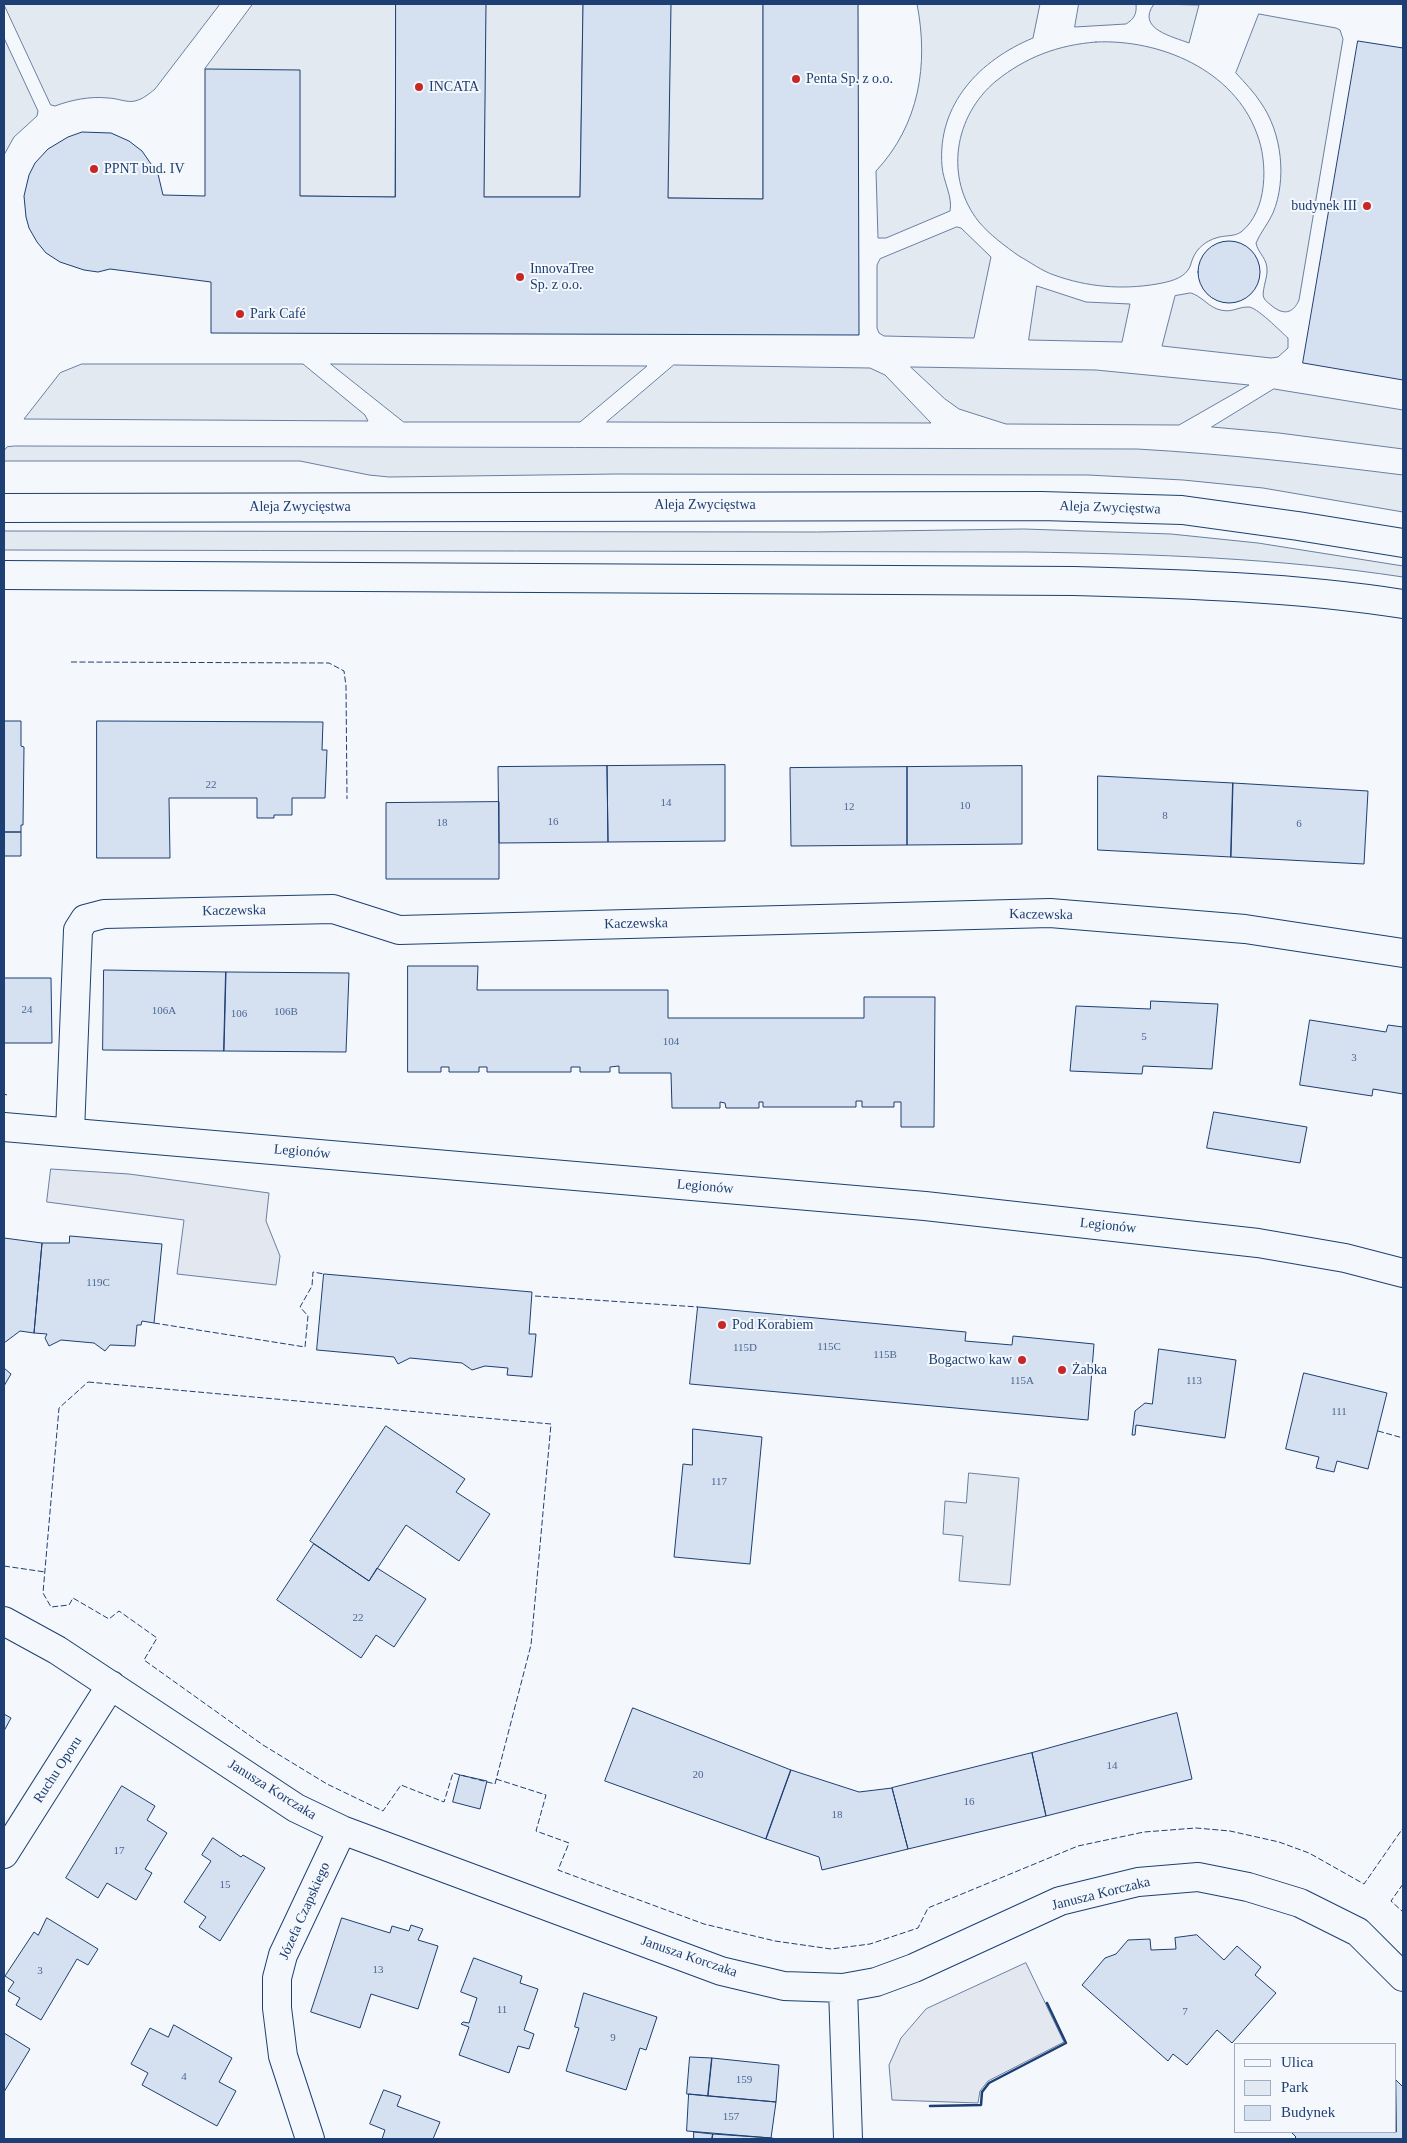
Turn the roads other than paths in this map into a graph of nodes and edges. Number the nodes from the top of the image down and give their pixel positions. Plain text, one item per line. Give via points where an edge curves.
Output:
1 (4, 508) edge
2 (1403, 543) edge
3 (4, 575) edge
4 (1403, 604) edge
5 (1403, 953) edge
6 (4, 1127) edge
7 (70, 1132) junction
8 (1403, 1273) edge
9 (4, 1620) edge
10 (111, 1685) junction
11 (342, 1830) junction
12 (4, 1854) edge
13 (1403, 1976) edge
14 (843, 1988) junction
15 (310, 2139) edge
16 (848, 2139) edge

1 - 2 street, Aleja Zwycięstwa via 1041,506 1182,510
3 - 4 street via 1074,581 1207,585
5 - 7 street, Kaczewska via 1245,930 1050,913 399,930 332,909 104,914 85,919 78,930
6 - 7 street, Legionów
7 - 8 street, Legionów via 935,1207 1258,1243 1345,1258
9 - 10 street, Janusza Korczaka
10 - 11 street, Janusza Korczaka via 296,1808
10 - 12 street, Ruchu Oporu
11 - 14 street, Janusza Korczaka via 721,1971 784,1986
11 - 15 street, Józefa Czapskiego via 282,1954 277,1978 277,2008 284,2056
13 - 14 street, Janusza Korczaka via 1358,1932 1300,1903 1248,1886 1198,1877 1138,1882 1060,1901 914,1968 876,1982
14 - 16 street

